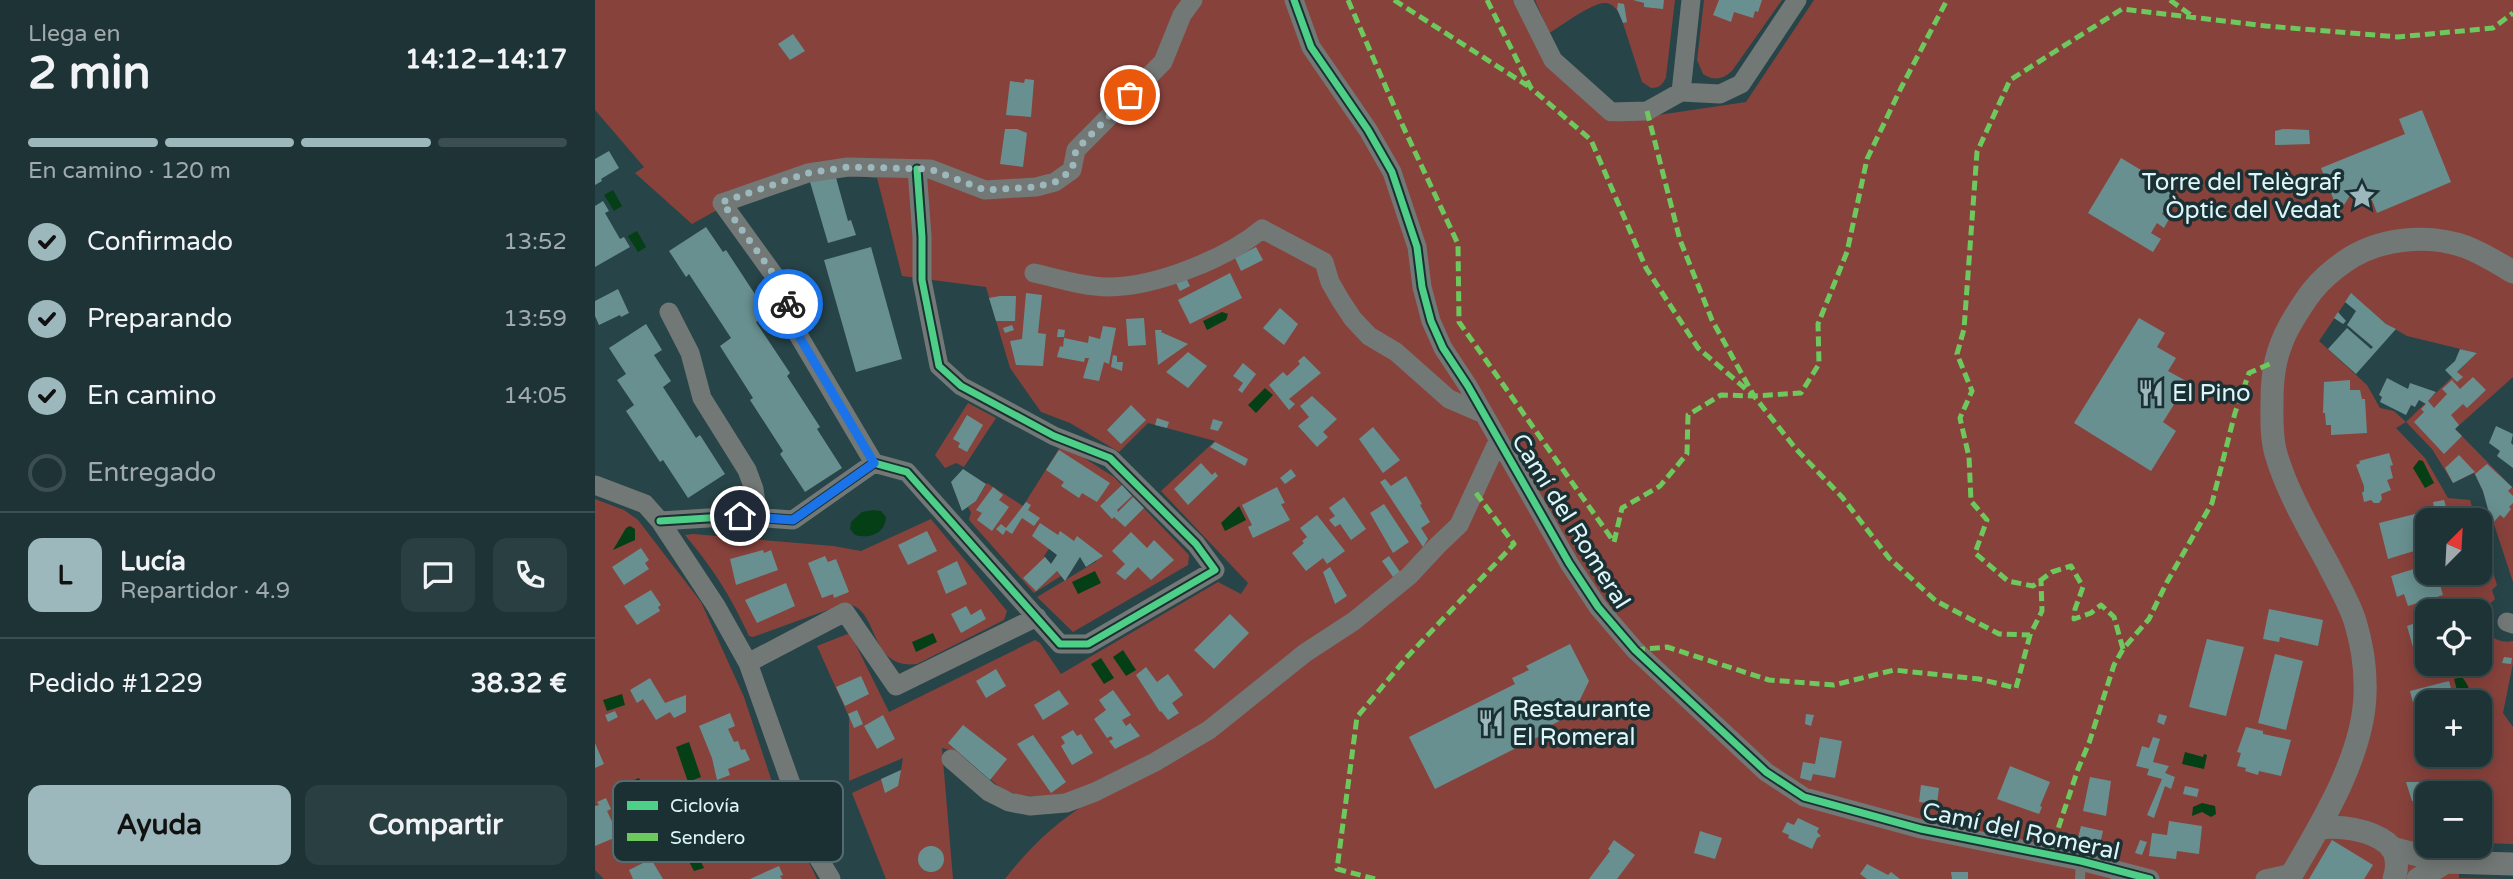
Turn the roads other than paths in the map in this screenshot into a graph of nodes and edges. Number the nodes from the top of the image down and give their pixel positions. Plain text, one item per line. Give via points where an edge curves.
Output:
1 (1193, 0) edge
2 (1294, 0) edge
3 (1523, 0) edge
4 (1691, 0) edge
5 (1797, 0) edge
6 (1681, 92) junction
7 (917, 169) junction
8 (2513, 272) edge
9 (1034, 273) dead end
10 (669, 312) dead end
11 (1484, 414) junction
12 (1499, 441) junction
13 (874, 463) junction
14 (595, 485) edge
15 (758, 517) junction
16 (660, 521) junction
17 (1037, 617) junction
18 (748, 663) junction
19 (951, 760) dead end
20 (790, 781) edge
21 (2338, 794) junction
22 (2318, 829) junction
23 (2384, 843) junction
24 (821, 862) edge
25 (2446, 862) junction
26 (2513, 864) edge
27 (2081, 870) edge
28 (2291, 876) edge
29 (831, 879) edge
30 (2150, 879) edge
31 (2265, 879) edge
32 (2395, 879) edge
33 (2418, 879) edge

1 - 7 street via 1163,62 1076,150 1072,170 1055,182 985,190 930,169
2 - 11 street, Camí del Romeral via 1311,47 1392,172 1417,247 1431,321
3 - 6 street via 1553,60 1611,112 1647,111
4 - 6 street
5 - 6 street via 1741,84 1720,94
7 - 13 street via 848,167 808,173 722,202 787,293 790,321
7 - 17 street via 922,280 939,366 961,386 1042,430 1110,458 1196,544 1215,570 1088,644 1060,644
8 - 21 street via 2466,247 2438,240 2410,239 2353,255 2322,277 2304,301 2274,362 2276,453 2355,621 2363,660 2363,720
9 - 11 street via 1107,287 1147,283 1244,244 1262,229 1324,262 1341,301 1369,336 1396,352 1449,400
10 - 15 street via 690,352 702,398 747,470
11 - 12 street, Camí del Romeral
12 - 19 street via 1459,525 1409,576 1209,730 1155,762 1066,803 1030,806 989,792
12 - 27 street, Camí del Romeral via 1598,607 1635,650 1766,772 1804,797
13 - 15 street via 793,520
13 - 17 street via 907,472
14 - 16 street via 645,504
15 - 16 street
16 - 18 street
17 - 18 street via 896,686 845,612
18 - 20 street
21 - 22 street
21 - 23 street
22 - 23 street via 2332,825
22 - 28 street
23 - 25 street
23 - 32 street via 2395,854
24 - 29 street
25 - 26 street
25 - 33 street
27 - 30 street, Camí del Romeral
28 - 31 street

